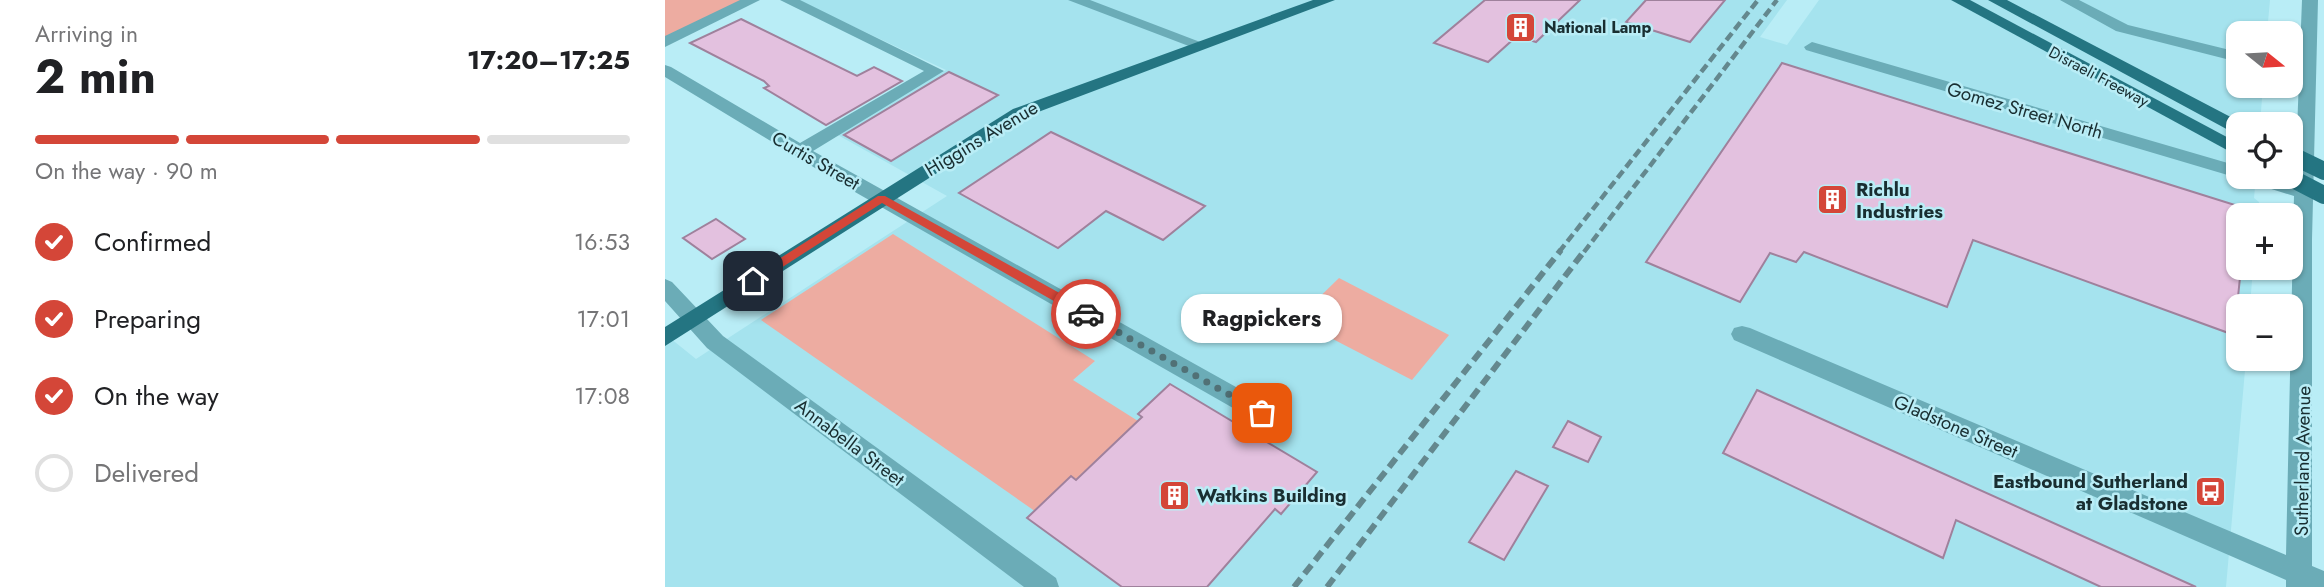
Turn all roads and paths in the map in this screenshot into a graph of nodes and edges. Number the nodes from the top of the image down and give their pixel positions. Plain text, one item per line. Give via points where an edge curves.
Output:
1 (752, 0) edge
2 (788, 0) edge
3 (1076, 0) edge
4 (1328, 0) edge
5 (1959, 0) edge
6 (1996, 0) edge
7 (2068, 0) edge
8 (2310, 0) edge
9 (665, 42) edge
10 (1200, 45) junction
11 (2303, 46) edge
12 (1812, 47) dead end
13 (2226, 54) edge
14 (665, 70) edge
15 (2300, 98) edge
16 (2226, 122) edge
17 (2226, 144) edge
18 (799, 151) junction
19 (2303, 161) edge
20 (2226, 168) edge
21 (2324, 171) edge
22 (2305, 188) edge
23 (882, 198) junction
24 (665, 288) edge
25 (694, 319) junction
26 (1742, 334) dead end
27 (665, 338) edge
28 (1262, 413) dead end
29 (2308, 582) edge
30 (1045, 587) edge

1 - 9 street
2 - 18 street via 936,71
3 - 10 street
4 - 10 main road, Higgins Avenue
5 - 17 main road, Disraeli Freeway
6 - 16 main road, Disraeli Freeway
7 - 13 street via 2122,28
8 - 11 street, Sutherland Avenue
10 - 23 main road, Higgins Avenue via 1027,109
12 - 20 street, Gomez Street North
14 - 18 street, Curtis Street
15 - 22 street, Sutherland Avenue
18 - 23 street, Curtis Street
19 - 21 main road, bridge
22 - 29 street, Sutherland Avenue
23 - 25 main road, Higgins Avenue
23 - 28 street, Curtis Street
24 - 25 street, Annabella Street
25 - 27 main road, Higgins Avenue
25 - 30 street, Annabella Street via 715,342
26 - 29 street, Gladstone Street

